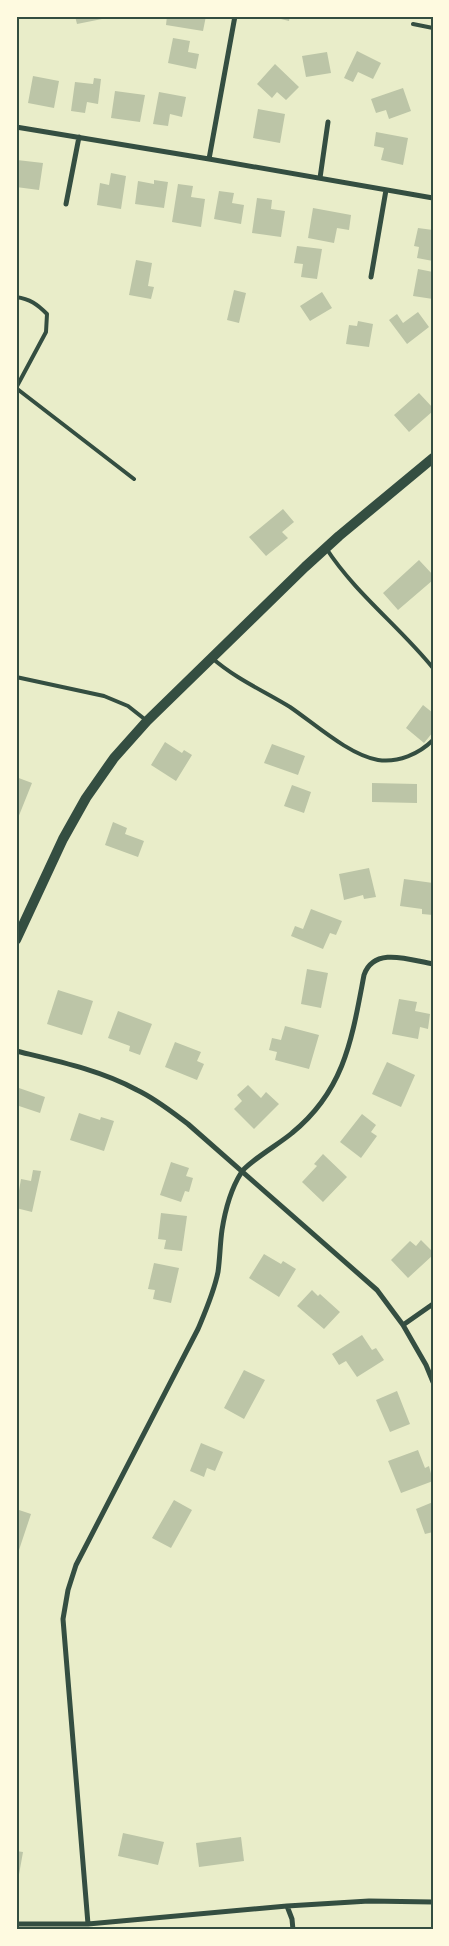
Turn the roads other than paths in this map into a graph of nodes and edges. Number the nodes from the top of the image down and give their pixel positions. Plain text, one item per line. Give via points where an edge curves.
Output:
1 (235, 16) edge
2 (413, 24) dead end
3 (433, 28) edge
4 (328, 122) dead end
5 (16, 127) edge
6 (79, 137) junction
7 (209, 159) junction
8 (320, 178) junction
9 (386, 190) junction
10 (433, 198) edge
11 (66, 204) dead end
12 (370, 277) dead end
13 (16, 297) edge
14 (16, 388) edge
15 (433, 458) edge
16 (134, 479) dead end
17 (326, 548) junction
18 (211, 657) junction
19 (433, 668) edge
20 (16, 677) edge
21 (147, 720) junction
22 (433, 740) edge
23 (20, 921) edge
24 (16, 940) edge
25 (433, 964) edge
26 (16, 1050) edge
27 (241, 1171) junction
28 (433, 1304) edge
29 (403, 1325) junction
30 (433, 1382) edge
31 (433, 1902) edge
32 (287, 1906) junction
33 (16, 1924) edge
34 (88, 1924) junction
35 (293, 1930) edge

1 - 7 street
2 - 3 lane
4 - 8 street
5 - 6 street
6 - 7 street
6 - 11 street
7 - 8 street
8 - 9 street
9 - 10 street
9 - 12 street
13 - 14 lane via 28,299 47,314 46,332
14 - 16 lane
15 - 17 main road
17 - 18 main road
17 - 19 lane via 358,589
18 - 21 main road
18 - 22 lane via 228,672 288,706 358,754 379,760 400,759 424,749
20 - 21 lane via 104,696 128,706
21 - 23 main road via 114,758 86,798
23 - 24 main road
25 - 27 street via 381,957 366,968 351,1041 331,1088 301,1124
26 - 27 street via 114,1079 138,1090 168,1108
27 - 29 street via 377,1290
27 - 34 street via 227,1206 218,1271 202,1322 76,1565 68,1590 63,1619 65,1655
28 - 29 street
29 - 30 street
31 - 32 street via 369,1900
32 - 34 street
32 - 35 street
33 - 34 street

